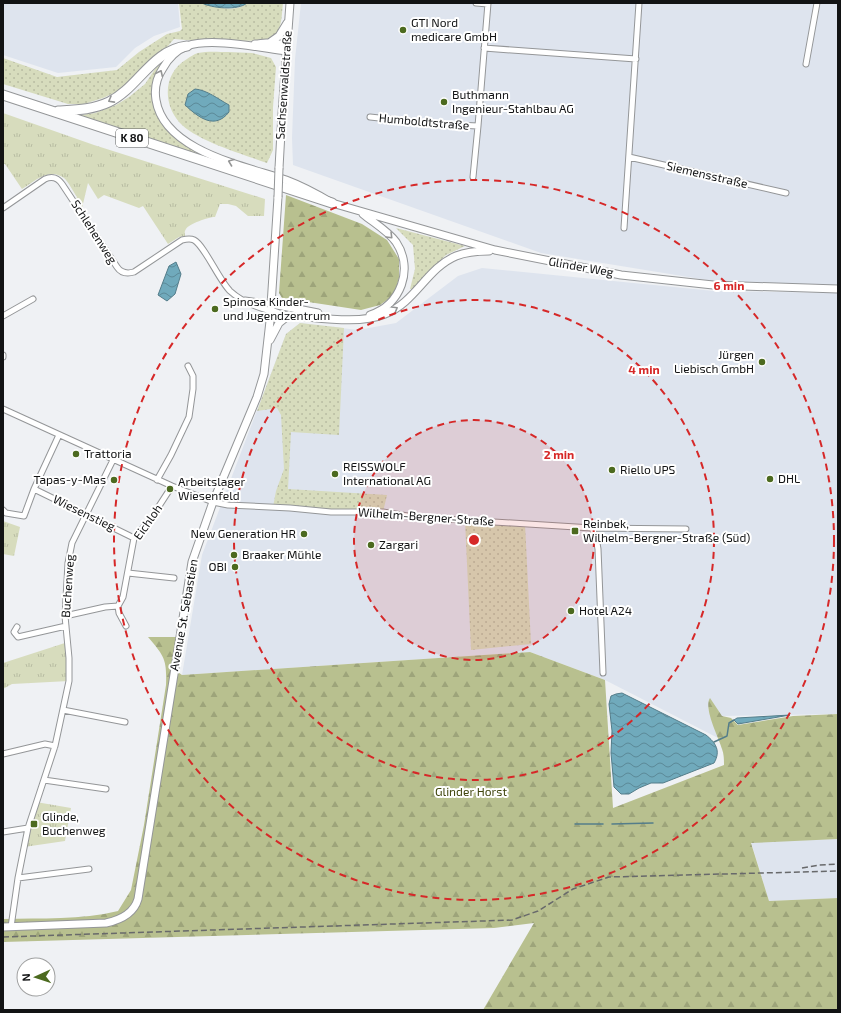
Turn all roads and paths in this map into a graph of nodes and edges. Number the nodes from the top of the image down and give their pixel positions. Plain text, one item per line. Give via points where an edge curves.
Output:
1 (290, 3) edge
2 (476, 3) edge
3 (639, 3) edge
4 (816, 3) edge
5 (488, 4) edge
6 (289, 19) junction
7 (269, 43) junction
8 (245, 45) junction
9 (187, 46) junction
10 (484, 48) junction
11 (286, 51) junction
12 (636, 59) junction
13 (806, 64) dead end
14 (3, 95) edge
15 (52, 111) junction
16 (370, 117) dead end
17 (478, 126) junction
18 (629, 158) junction
19 (473, 177) dead end
20 (786, 193) dead end
21 (278, 197) joint
22 (332, 203) junction
23 (3, 208) edge
24 (360, 212) junction
25 (624, 228) dead end
26 (495, 250) junction
27 (838, 288) edge
28 (33, 299) dead end
29 (271, 308) junction
30 (288, 315) junction
31 (3, 316) edge
32 (268, 342) junction
33 (188, 366) dead end
34 (3, 409) edge
35 (59, 435) junction
36 (113, 460) junction
37 (157, 480) junction
38 (172, 486) junction
39 (34, 489) junction
40 (213, 502) junction
41 (3, 510) edge
42 (86, 514) junction
43 (592, 528) junction
44 (686, 529) dead end
45 (134, 538) junction
46 (128, 573) junction
47 (174, 578) dead end
48 (118, 606) junction
49 (65, 616) junction
50 (66, 626) junction
51 (126, 626) dead end
52 (17, 627) dead end
53 (603, 673) dead end
54 (63, 710) junction
55 (125, 722) dead end
56 (55, 746) junction
57 (3, 754) edge
58 (44, 780) junction
59 (106, 789) dead end
60 (28, 828) junction
61 (3, 832) edge
62 (89, 869) dead end
63 (18, 878) junction
64 (3, 927) edge
65 (11, 927) junction

1 - 6 main road, Sachsenwaldstraße
2 - 5 street
3 - 12 street
4 - 13 street
5 - 10 street, Humboldtstraße
6 - 7 main road via 279,36
6 - 11 main road, Sachsenwaldstraße
7 - 8 main road
7 - 11 main road via 277,42
8 - 9 main road via 211,43
8 - 11 main road
9 -> 15 highway via 161,56 123,93 109,102 85,110
22 -> 9 main road, Glinder Weg via 286,180 210,154 185,141 168,126 156,103 157,80 170,58
10 - 12 street
10 - 17 street, Humboldtstraße
11 - 21 main road, Sachsenwaldstraße, bridge
12 - 18 street
14 - 15 highway, K 80
15 - 22 highway, K 80
16 - 17 street, Humboldtstraße
17 - 19 street, Humboldtstraße
18 - 20 street, Siemensstraße
18 - 25 street
21 - 29 main road, Avenue St. Sebastien
22 - 24 main road, Glinder Weg / K 80
23 - 29 street, Schlehenweg via 45,179 57,179 120,271 132,272 181,241 190,239 198,244 225,285 235,295
24 - 26 main road, Glinder Weg / K 80
24 -> 29 main road via 390,235 402,253 404,276 400,289 392,301 375,314 354,318
26 - 27 main road, Glinder Weg / K 80 via 621,274 713,285
30 -> 26 main road via 350,320 377,317 393,311 407,301 449,260 461,254
28 - 31 street
29 - 30 main road via 282,315
29 - 32 main road, Avenue St. Sebastien
30 - 32 main road via 279,322
32 - 40 main road, Avenue St. Sebastien via 266,364 259,390
33 - 37 street via 193,376 189,417 172,455
34 - 35 street, Wilhelm-Bergner-Straße
35 - 36 street, Wilhelm-Bergner-Straße
35 - 39 street
36 - 37 street, Wilhelm-Bergner-Straße
36 - 42 street, Buchenweg
37 - 38 street, Wilhelm-Bergner-Straße
38 - 40 street, Wilhelm-Bergner-Straße
38 - 45 street, Eichloh via 150,520
39 - 41 street via 24,516 6,513
39 - 42 street, Wiesenstieg
40 - 43 street, Wilhelm-Bergner-Straße via 323,512 383,512 414,517
40 - 65 main road, Avenue St. Sebastien via 191,568 136,905 122,917 106,923
42 - 45 street, Wiesenstieg
42 - 49 street, Buchenweg via 72,543 68,563
43 - 44 street, Wilhelm-Bergner-Straße
43 - 53 street via 598,549
45 - 46 street, Eichloh
46 - 47 street
46 - 48 street, Eichloh via 123,597
48 - 49 street via 105,606
48 - 51 street
49 - 50 street, Buchenweg
50 - 52 street, Buchenweg via 18,637 14,632
50 - 54 street, Buchenweg via 69,676
54 - 55 street
54 - 56 street, Buchenweg
56 - 57 street via 44,744
56 - 58 street, Buchenweg
58 - 59 street
58 - 60 street, Buchenweg
60 - 61 street
60 - 63 street, Buchenweg
62 - 63 street
63 - 65 street, Buchenweg
64 - 65 main road, Avenue St. Sebastien

